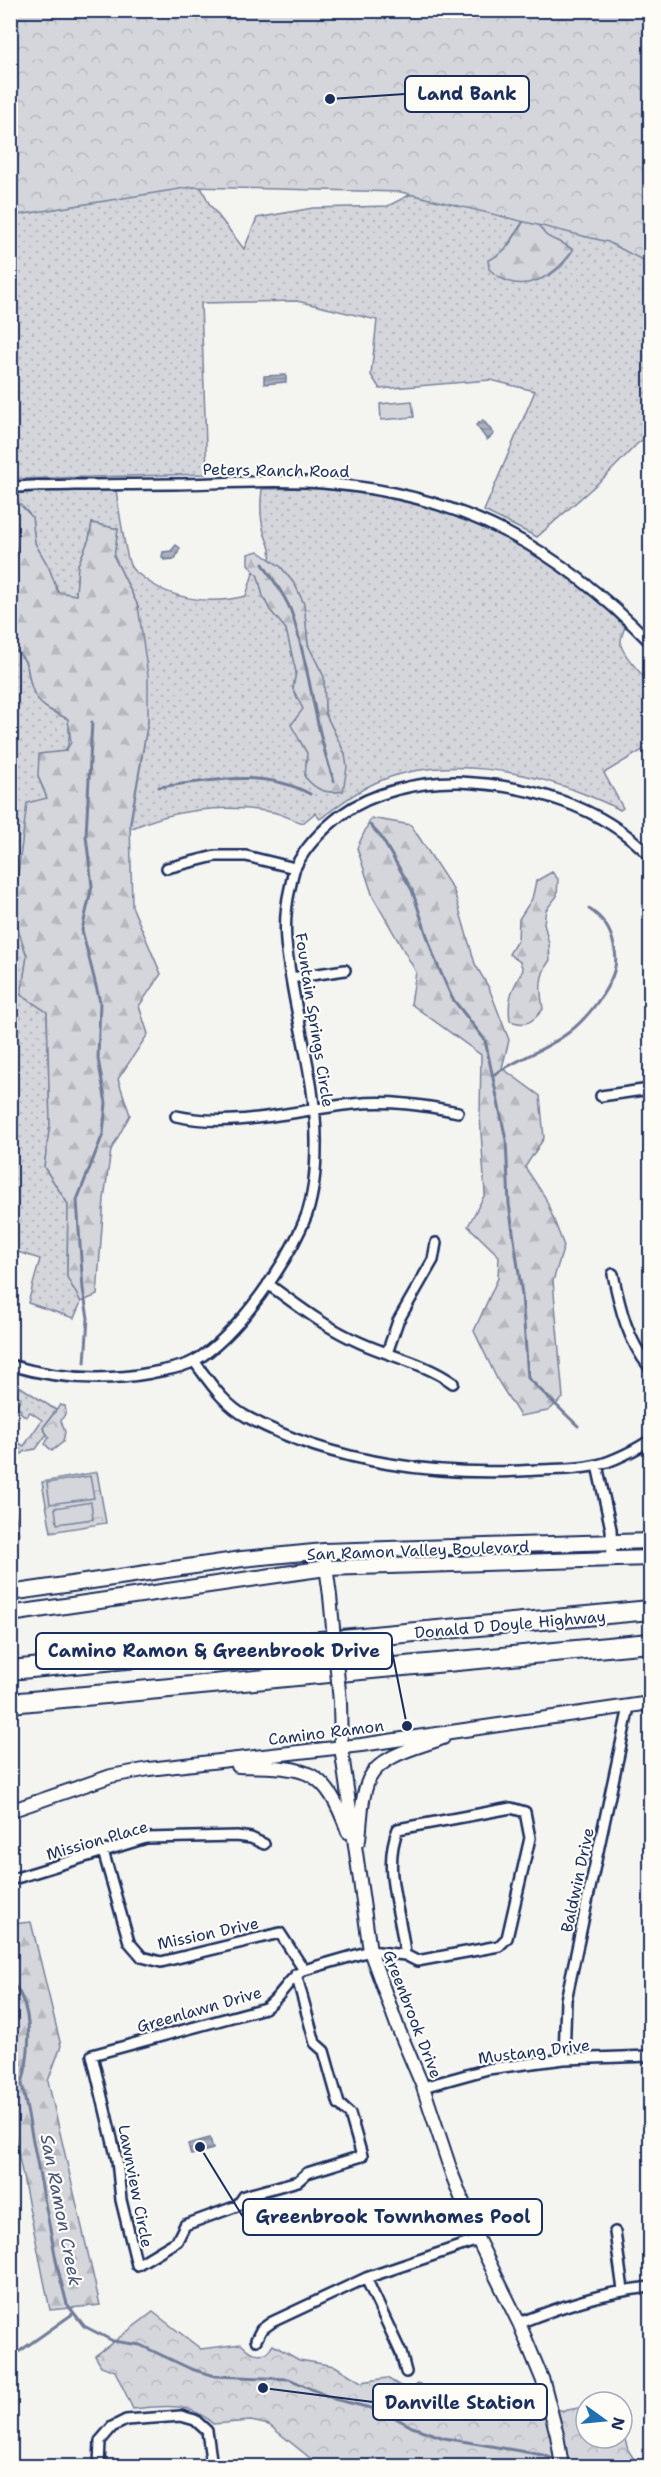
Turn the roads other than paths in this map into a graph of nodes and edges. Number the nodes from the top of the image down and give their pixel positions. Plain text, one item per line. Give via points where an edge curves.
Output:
1 (10, 488) edge
2 (647, 635) edge
3 (651, 642) edge
4 (651, 856) edge
5 (167, 868) dead end
6 (294, 868) junction
7 (345, 970) dead end
8 (291, 978) junction
9 (651, 1089) edge
10 (601, 1096) dead end
11 (315, 1111) junction
12 (459, 1112) dead end
13 (176, 1116) dead end
14 (436, 1243) dead end
15 (613, 1274) dead end
16 (268, 1284) junction
17 (387, 1353) junction
18 (194, 1361) junction
19 (10, 1365) edge
20 (651, 1368) edge
21 (453, 1383) dead end
22 (651, 1440) edge
23 (597, 1465) junction
24 (651, 1541) edge
25 (611, 1543) junction
26 (324, 1551) junction
27 (651, 1558) edge
28 (612, 1560) junction
29 (326, 1568) junction
30 (10, 1593) edge
31 (651, 1610) edge
32 (10, 1614) edge
33 (651, 1643) edge
34 (10, 1670) edge
35 (10, 1703) edge
36 (651, 1703) edge
37 (628, 1707) junction
38 (460, 1731) junction
39 (341, 1747) junction
40 (188, 1763) junction
41 (10, 1810) edge
42 (264, 1845) dead end
43 (103, 1851) junction
44 (357, 1856) junction
45 (10, 1880) edge
46 (370, 1951) junction
47 (405, 1955) junction
48 (300, 1972) junction
49 (92, 2055) joint
50 (651, 2056) edge
51 (564, 2059) junction
52 (423, 2087) junction
53 (615, 2232) dead end
54 (478, 2240) junction
55 (366, 2278) junction
56 (651, 2287) edge
57 (623, 2290) junction
58 (519, 2323) junction
59 (256, 2340) dead end
60 (406, 2372) dead end
61 (99, 2466) edge
62 (213, 2466) edge
63 (562, 2466) edge

1 - 2 street, Peters Ranch Road via 321,483 374,488 468,514 505,530 558,561
2 - 3 street, Peters Ranch Road
4 - 6 street, Fountain Springs Circle via 614,826 575,806 496,784 454,782 381,794 354,806 329,824
5 - 6 street via 215,856 246,856
6 - 8 street, Fountain Springs Circle via 285,911 285,948
7 - 8 street
8 - 11 street, Fountain Springs Circle
9 - 10 street
11 - 12 street via 390,1101
11 - 13 street via 258,1119 201,1121
11 - 16 street, Fountain Springs Circle via 315,1180 308,1212 296,1240
14 - 17 street via 433,1260 398,1321
15 - 20 street via 622,1317 639,1355
16 - 17 street via 327,1328
16 - 18 street, Fountain Springs Circle via 229,1335
17 - 21 street via 436,1371
18 - 19 street, Fountain Springs Circle via 123,1378 81,1379
18 - 23 street via 219,1394 245,1416 323,1447 387,1464 507,1473
22 - 23 street
23 - 25 street
24 - 25 main road, San Ramon Valley Boulevard
25 - 26 main road, San Ramon Valley Boulevard
25 - 28 street
26 - 29 street, Greenbrook Drive
26 - 30 main road, San Ramon Valley Boulevard
27 - 28 main road, San Ramon Valley Boulevard
28 - 29 main road, San Ramon Valley Boulevard
29 - 32 main road, San Ramon Valley Boulevard
29 - 39 street, Greenbrook Drive, bridge
31 - 34 highway, Donald D Doyle Highway
33 - 35 highway, Donald D Doyle Highway
36 - 37 street, Camino Ramon
37 - 38 street, Camino Ramon
37 - 51 street, Baldwin Drive via 566,2000
38 - 39 street, Camino Ramon
38 - 44 street via 395,1756 374,1773 365,1792
39 - 40 street, Camino Ramon
39 - 44 street, Greenbrook Drive
40 - 41 street, Camino Ramon via 111,1776
40 - 44 street via 286,1767 320,1780 332,1795
42 - 43 street, Mission Place via 237,1836 146,1838
43 - 45 street, Mission Place
43 - 48 street, Mission Drive via 129,1942 142,1957 161,1962 280,1933
44 - 46 street, Greenbrook Drive
46 - 47 street
46 - 48 street
46 - 52 street, Greenbrook Drive
47 - 47 street via 393,1898 391,1845 398,1829 511,1808 525,1812 530,1838 507,1938 499,1946 417,1961
48 - 49 street, Greenlawn Drive via 265,2008
48 - 49 street, Lawnview Circle via 315,2043 324,2051 339,2104 350,2114 363,2156 244,2196 237,2206 185,2225 177,2241 137,2265
50 - 51 street, Mustang Drive
51 - 52 street, Mustang Drive via 489,2068
52 - 54 street, Greenbrook Drive
53 - 57 street
54 - 55 street
54 - 58 street, Greenbrook Drive
55 - 59 street via 272,2322
55 - 60 street
56 - 57 street
57 - 58 street via 571,2303
58 - 63 street, Greenbrook Drive via 543,2381
61 - 62 street via 100,2441 112,2427 126,2420 181,2416 195,2420 207,2431

